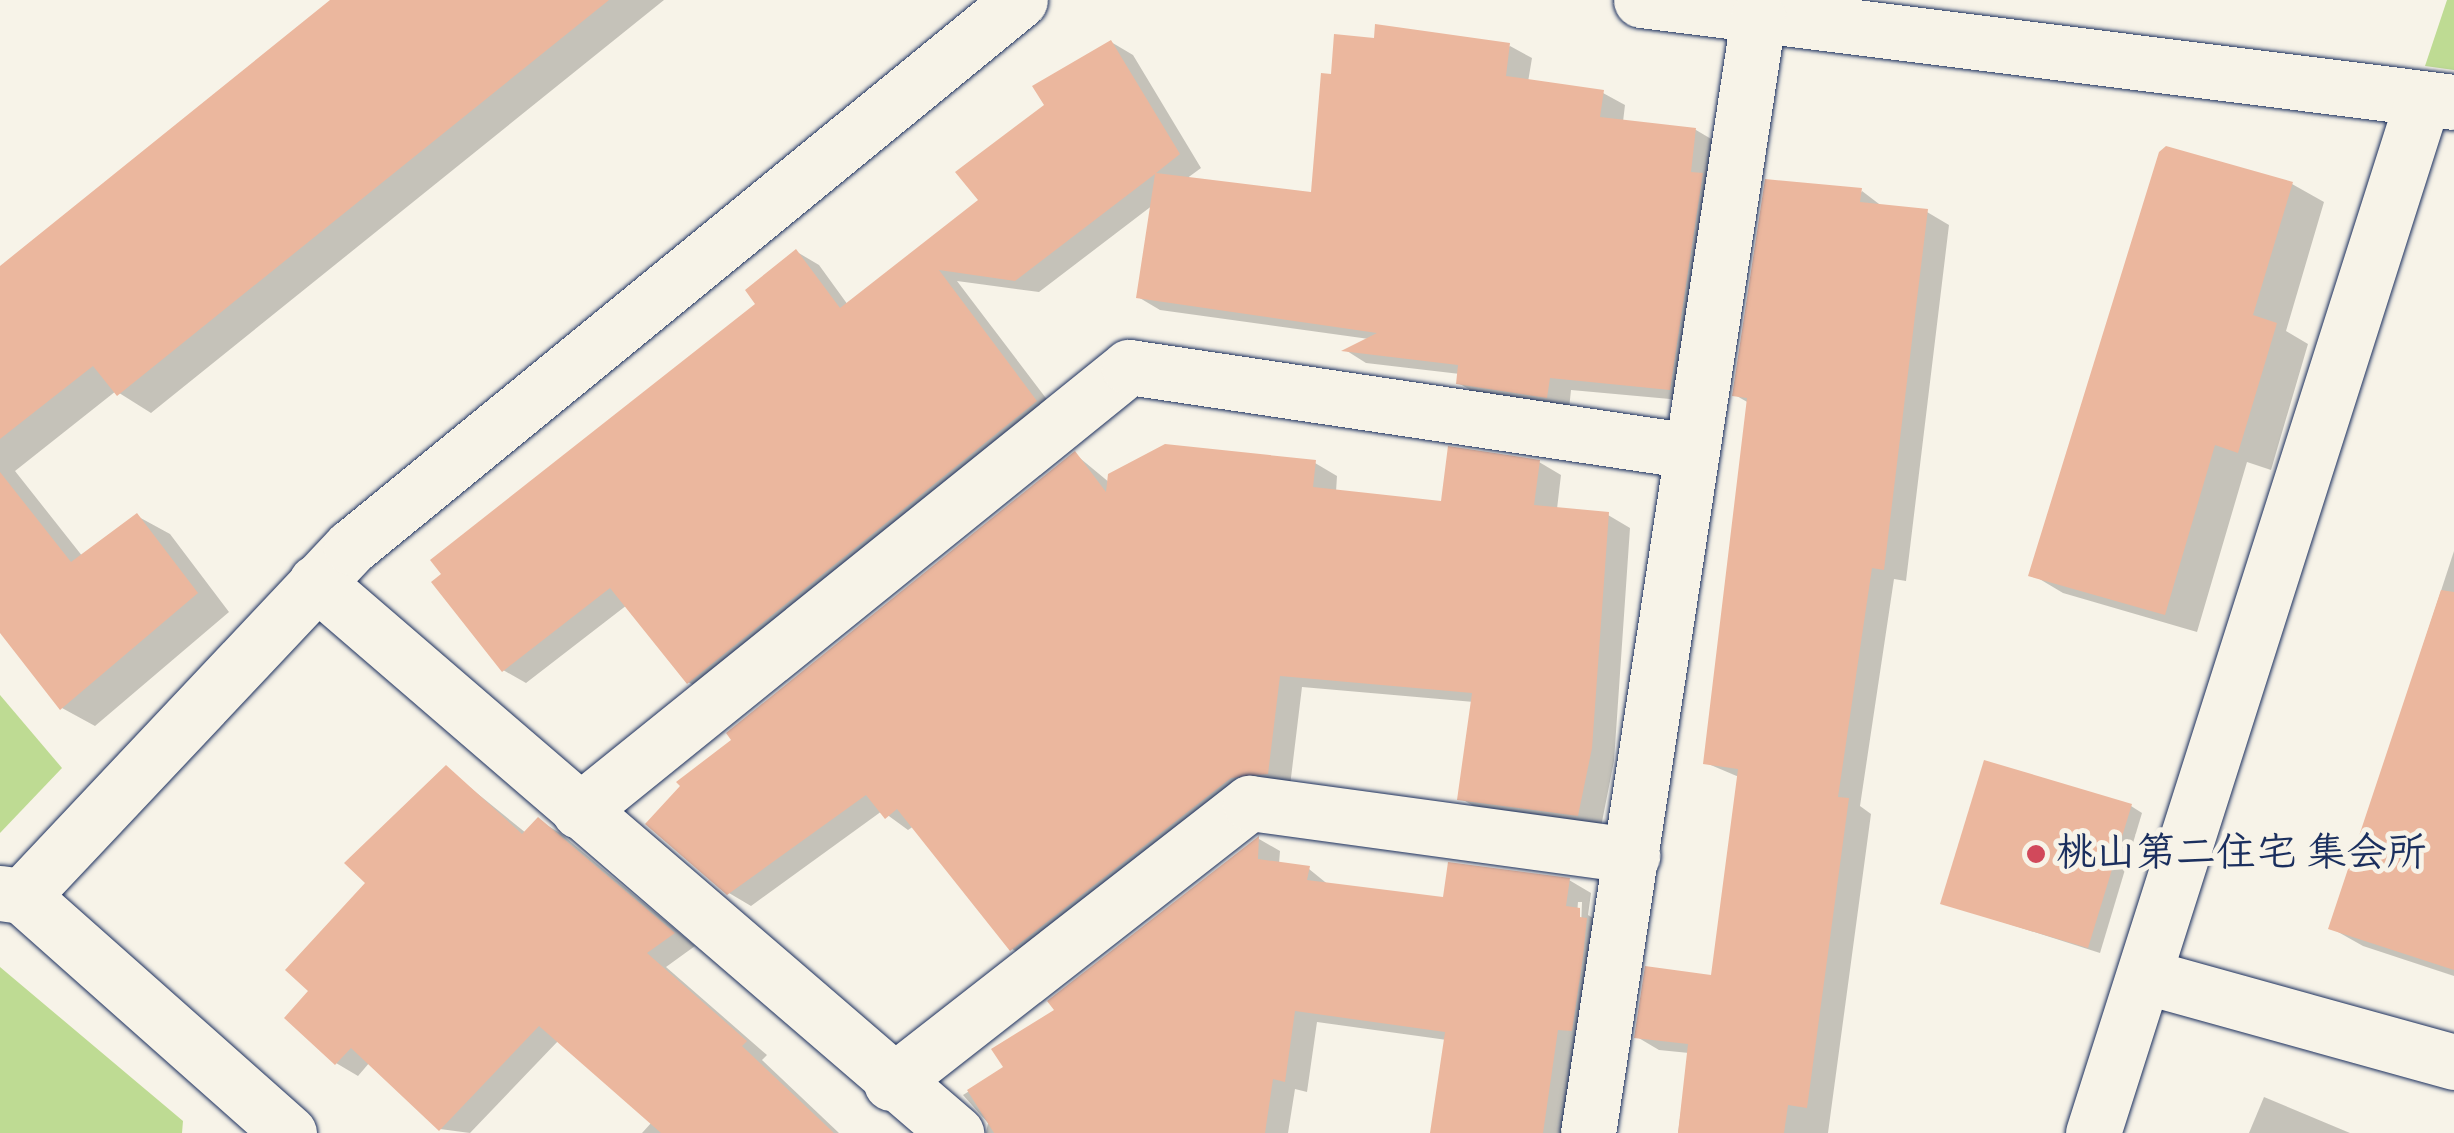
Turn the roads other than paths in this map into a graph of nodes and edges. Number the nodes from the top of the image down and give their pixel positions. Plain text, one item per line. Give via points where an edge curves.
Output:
1 (1020, 0) edge
2 (1641, 0) edge
3 (1758, 18) junction
4 (2438, 101) edge
5 (1692, 451) junction
6 (316, 582) junction
7 (580, 811) junction
8 (1632, 855) junction
9 (11, 894) edge
10 (2144, 976) junction
11 (2454, 1062) edge
12 (891, 1083) junction
13 (284, 1131) edge
14 (956, 1133) edge
15 (1588, 1133) edge
16 (2093, 1133) edge

1 - 6 street
2 - 3 street
3 - 4 street
3 - 5 street
4 - 10 street
5 - 7 street via 1129,368
5 - 8 street
6 - 7 street
6 - 9 street
7 - 12 street
8 - 12 street via 1250,803
8 - 15 street
9 - 13 street
10 - 11 street
10 - 16 street
12 - 14 street

